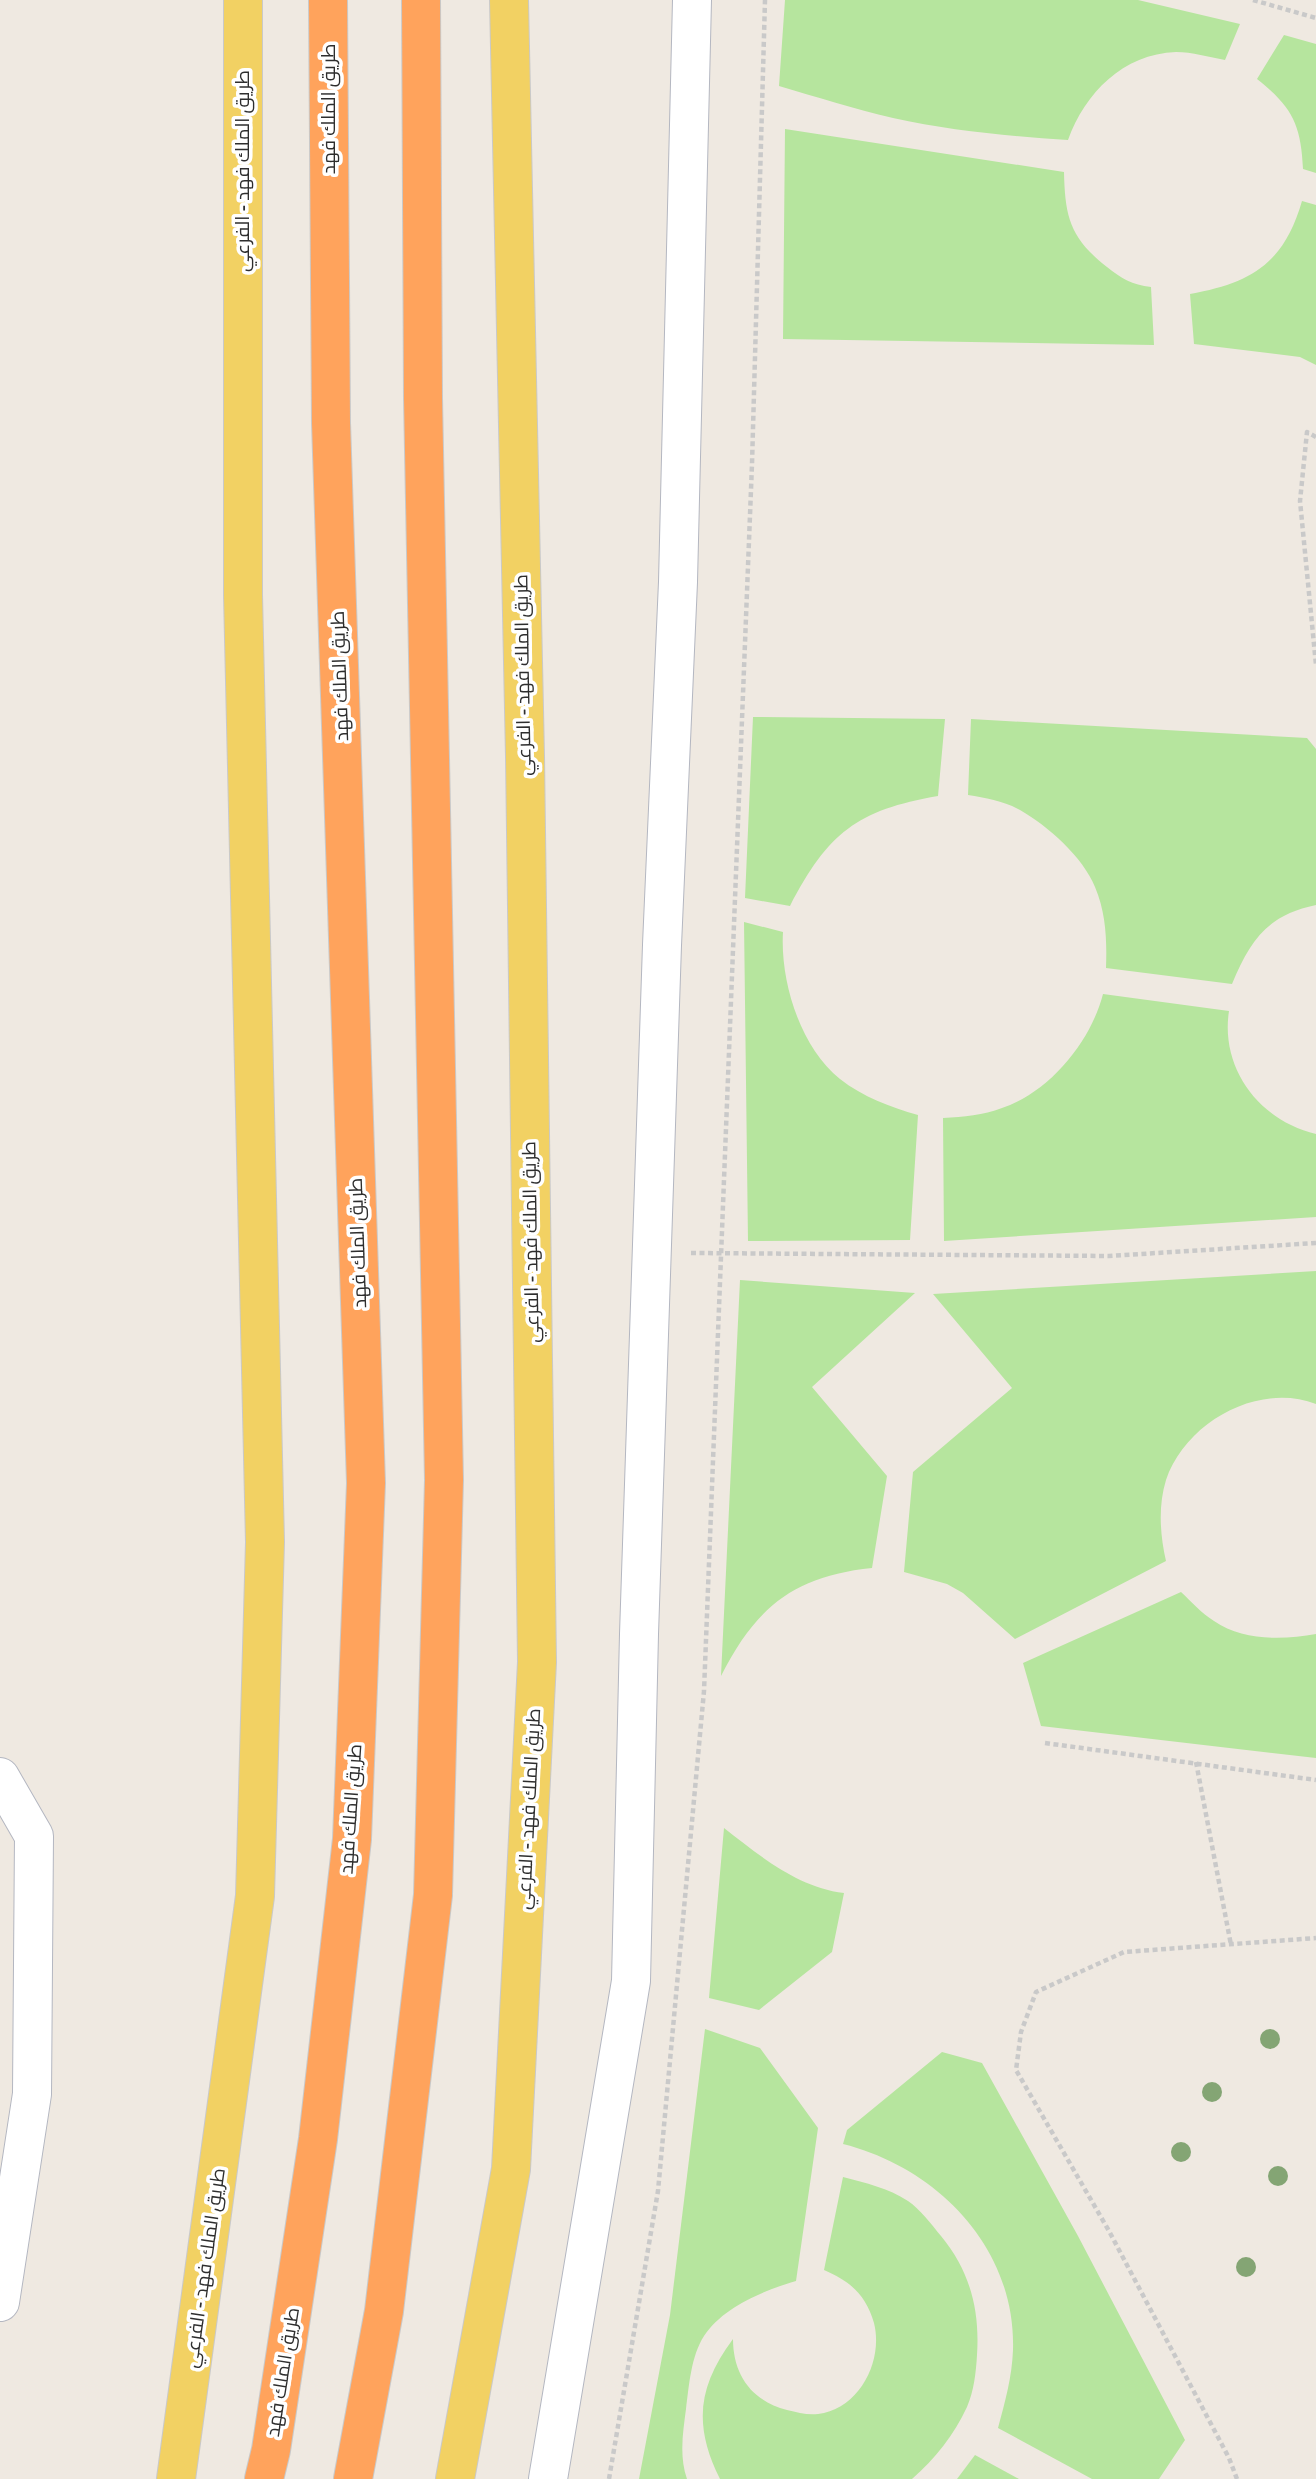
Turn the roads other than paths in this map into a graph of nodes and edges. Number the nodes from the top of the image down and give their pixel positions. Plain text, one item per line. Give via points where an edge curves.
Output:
1 (243, 0) edge
2 (328, 0) edge
3 (421, 0) edge
4 (509, 0) edge
5 (692, 0) edge
6 (0, 1777) edge
7 (0, 2302) edge
8 (176, 2479) edge
9 (264, 2479) edge
10 (353, 2479) edge
11 (455, 2479) edge
12 (548, 2479) edge

1 - 8 main road, طريق الملك فهد - الفرعي via 243,609 264,1583 255,1896
2 - 9 highway, طريق الملك فهد via 332,437 366,1483 352,1839 318,2139
3 - 10 highway via 423,412 444,1480 433,1881 384,2311
4 - 11 main road, طريق الملك فهد - الفرعي via 537,1662 511,2169
5 - 12 street via 678,582 661,959 631,1980
6 - 7 street via 34,1836 32,2094

